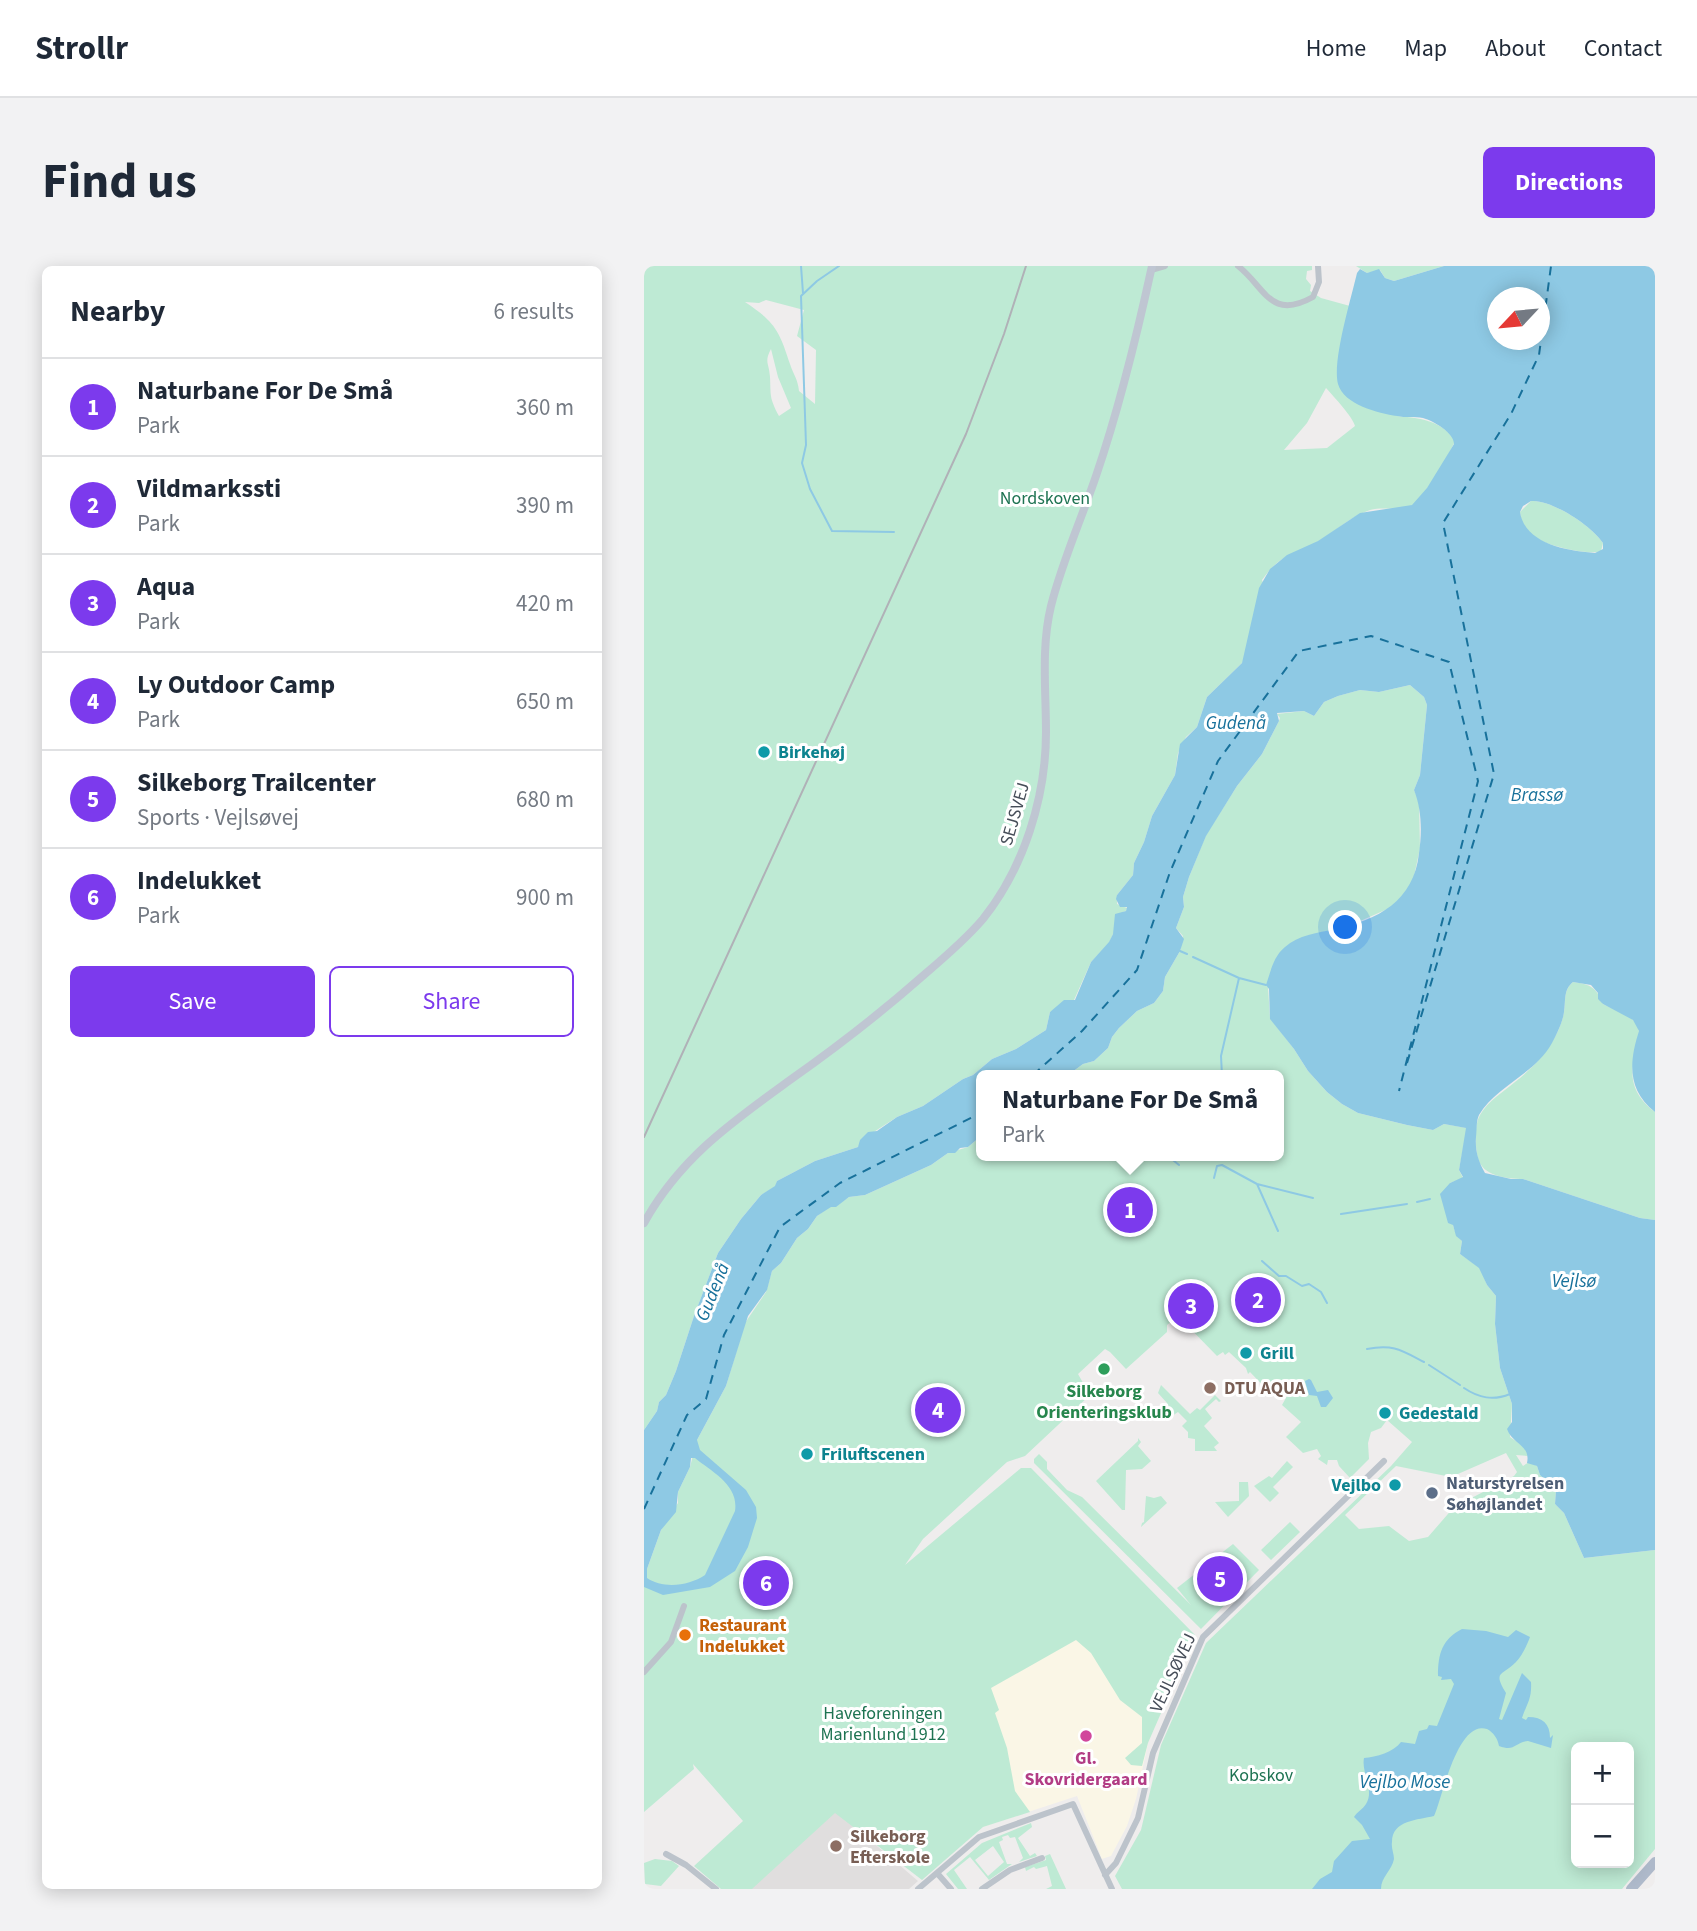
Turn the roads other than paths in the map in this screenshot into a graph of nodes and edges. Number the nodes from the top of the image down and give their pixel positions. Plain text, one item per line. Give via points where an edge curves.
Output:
1 (1165, 266) edge
2 (1238, 266) edge
3 (1318, 266) edge
4 (1151, 268) edge
5 (644, 1223) edge
6 (1384, 1461) dead end
7 (684, 1606) dead end
8 (644, 1672) edge
9 (666, 1854) dead end
10 (1042, 1858) dead end
11 (1655, 1862) edge
12 (937, 1872) junction
13 (1105, 1875) junction
14 (716, 1889) edge
15 (918, 1889) edge
16 (951, 1889) edge
17 (982, 1889) edge
18 (1112, 1889) edge
19 (1631, 1889) edge

1 - 4 street
2 - 3 street via 1267,299 1285,305 1313,298
4 - 5 street, SEJSVEJ via 1105,448 1050,607 1045,637 1042,776 1031,825 1002,891 968,936 895,1001 706,1143 672,1180
6 - 13 street, VEJLSØVEJ via 1203,1637 1153,1753 1138,1818 1116,1863
7 - 8 street via 671,1642
9 - 14 street
10 - 17 street via 1010,1870
11 - 19 main road
12 - 13 street via 979,1837 1073,1804
12 - 15 street
12 - 16 street
13 - 18 street

